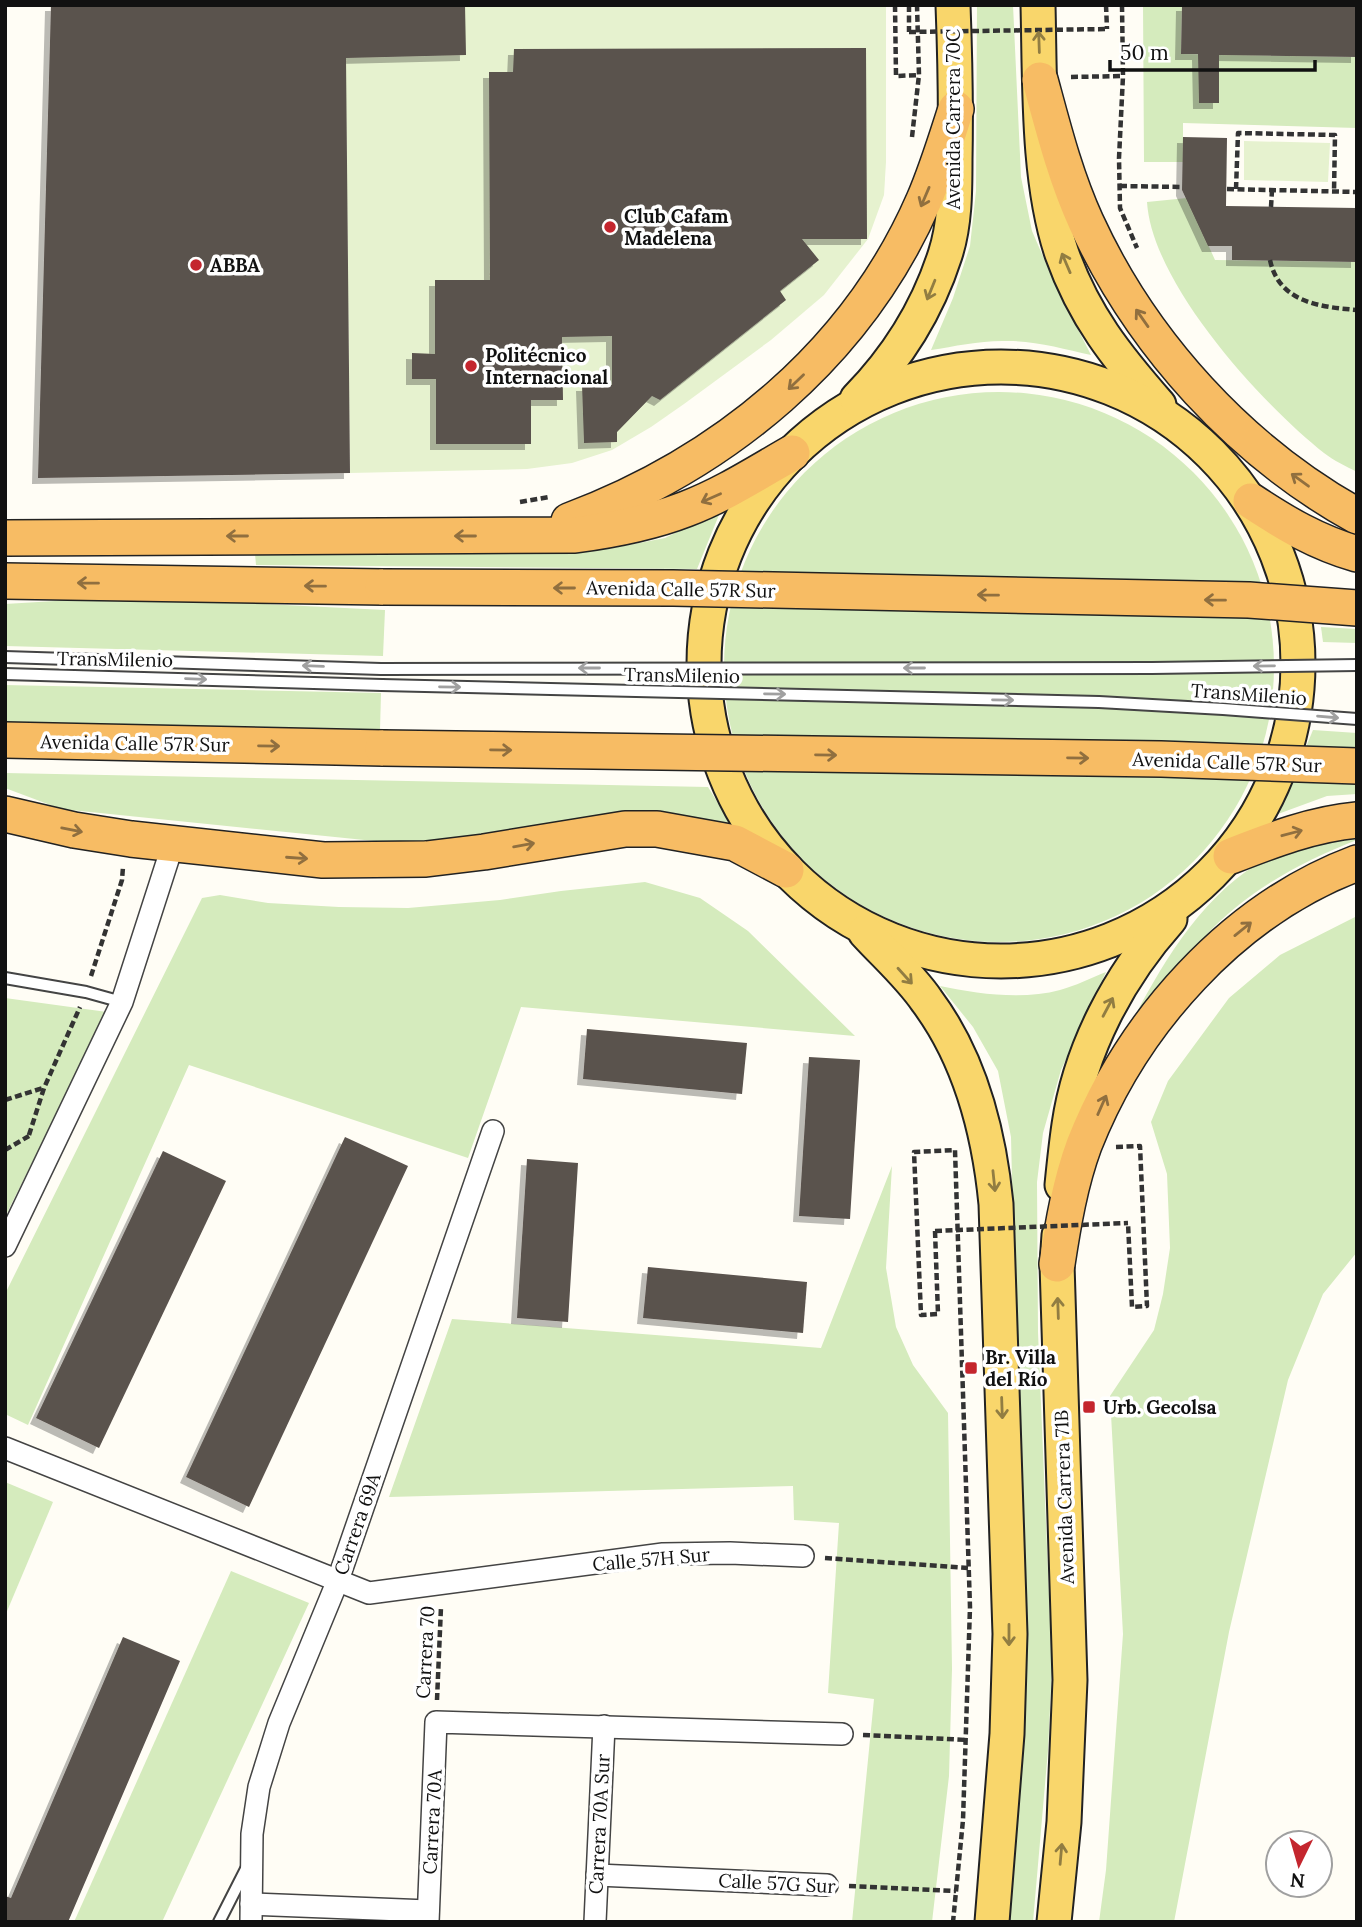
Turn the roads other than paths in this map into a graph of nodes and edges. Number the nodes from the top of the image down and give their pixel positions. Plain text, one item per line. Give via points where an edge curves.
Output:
1 (953, 5) edge
2 (1038, 5) edge
3 (1055, 78) junction
4 (956, 109) junction
5 (846, 411) junction
6 (1172, 420) junction
7 (792, 453) junction
8 (1251, 501) junction
9 (1357, 516) edge
10 (511, 520) junction
11 (5, 538) edge
12 (1357, 554) edge
13 (5, 582) edge
14 (1357, 608) edge
15 (5, 657) edge
16 (1357, 665) edge
17 (5, 674) edge
18 (1357, 719) edge
19 (5, 740) edge
20 (1357, 766) edge
21 (5, 814) edge
22 (1357, 820) edge
23 (173, 844) junction
24 (1231, 856) junction
25 (1357, 863) edge
26 (786, 870) junction
27 (1190, 896) junction
28 (859, 925) junction
29 (5, 978) edge
30 (122, 1002) junction
31 (493, 1131) dead end
32 (5, 1246) edge
33 (1057, 1264) junction
34 (5, 1448) edge
35 (803, 1556) road end
36 (338, 1580) junction
37 (604, 1726) junction
38 (842, 1734) road end
39 (252, 1856) junction
40 (597, 1875) junction
41 (827, 1885) road end
42 (251, 1913) edge
43 (428, 1916) edge
44 (219, 1922) edge
45 (595, 1922) edge
46 (992, 1922) edge
47 (1054, 1922) edge

1 - 4 main road, Avenida Carrera 70C
3 -> 2 main road
6 -> 3 main road via 1110,347 1062,253 1045,162
9 -> 3 highway via 1269,458 1214,407 1164,350 1122,289 1086,222 1059,152
4 -> 5 main road, Avenida Carrera 70C via 955,185 946,253 923,312 904,344
4 -> 10 highway via 928,191 900,246 845,328 804,374 739,431 655,484 587,514
5 - 6 main road via 890,389 937,374 1035,369 1083,379 1129,396
5 - 7 main road
6 - 8 main road via 1202,444
7 -> 10 highway via 722,493 648,522 575,535
7 - 26 main road via 755,497 727,548 709,603 703,660 708,718 724,773 750,825
8 - 12 highway via 1289,527
8 - 24 main road via 1285,569 1300,643 1296,720 1272,792
10 -> 11 highway
14 -> 13 highway, Avenida Calle 57R Sur, bridge via 1249,600 673,588
16 -> 15 lane, TransMilenio, bridge via 381,668
17 -> 18 lane, TransMilenio, bridge via 1112,703
19 -> 20 highway, Avenida Calle 57R Sur, bridge
21 -> 23 highway via 74,831
24 -> 22 highway via 1284,835
23 -> 26 highway via 371,861 461,855 625,829 657,829 735,844
23 - 30 street
24 - 27 main road
33 -> 25 highway via 1066,1204 1084,1147 1134,1046 1168,1001 1251,923 1298,892
26 - 28 main road
27 - 28 main road via 1130,933 1064,955 994,962 924,951
33 -> 27 main road, Avenida Carrera 71B via 1069,1123 1099,1025 1150,941
28 -> 46 main road via 927,1000 953,1041 992,1159 1010,1634
29 - 30 lane
30 - 32 street
31 - 36 street, Carrera 69A
47 -> 33 main road, Avenida Carrera 71B via 1070,1680
34 - 36 street, Calle 57H Sur
35 - 36 street, Calle 57H Sur via 663,1554 369,1593
36 - 39 street, Carrera 69A via 279,1723 259,1787
37 - 38 street
37 - 40 street, Carrera 70A Sur
37 - 43 street, Carrera 70A via 436,1721
39 - 42 street, Carrera 69A
39 - 44 lane
40 - 41 street, Calle 57G Sur
40 - 45 street, Carrera 70A Sur
42 - 43 street

